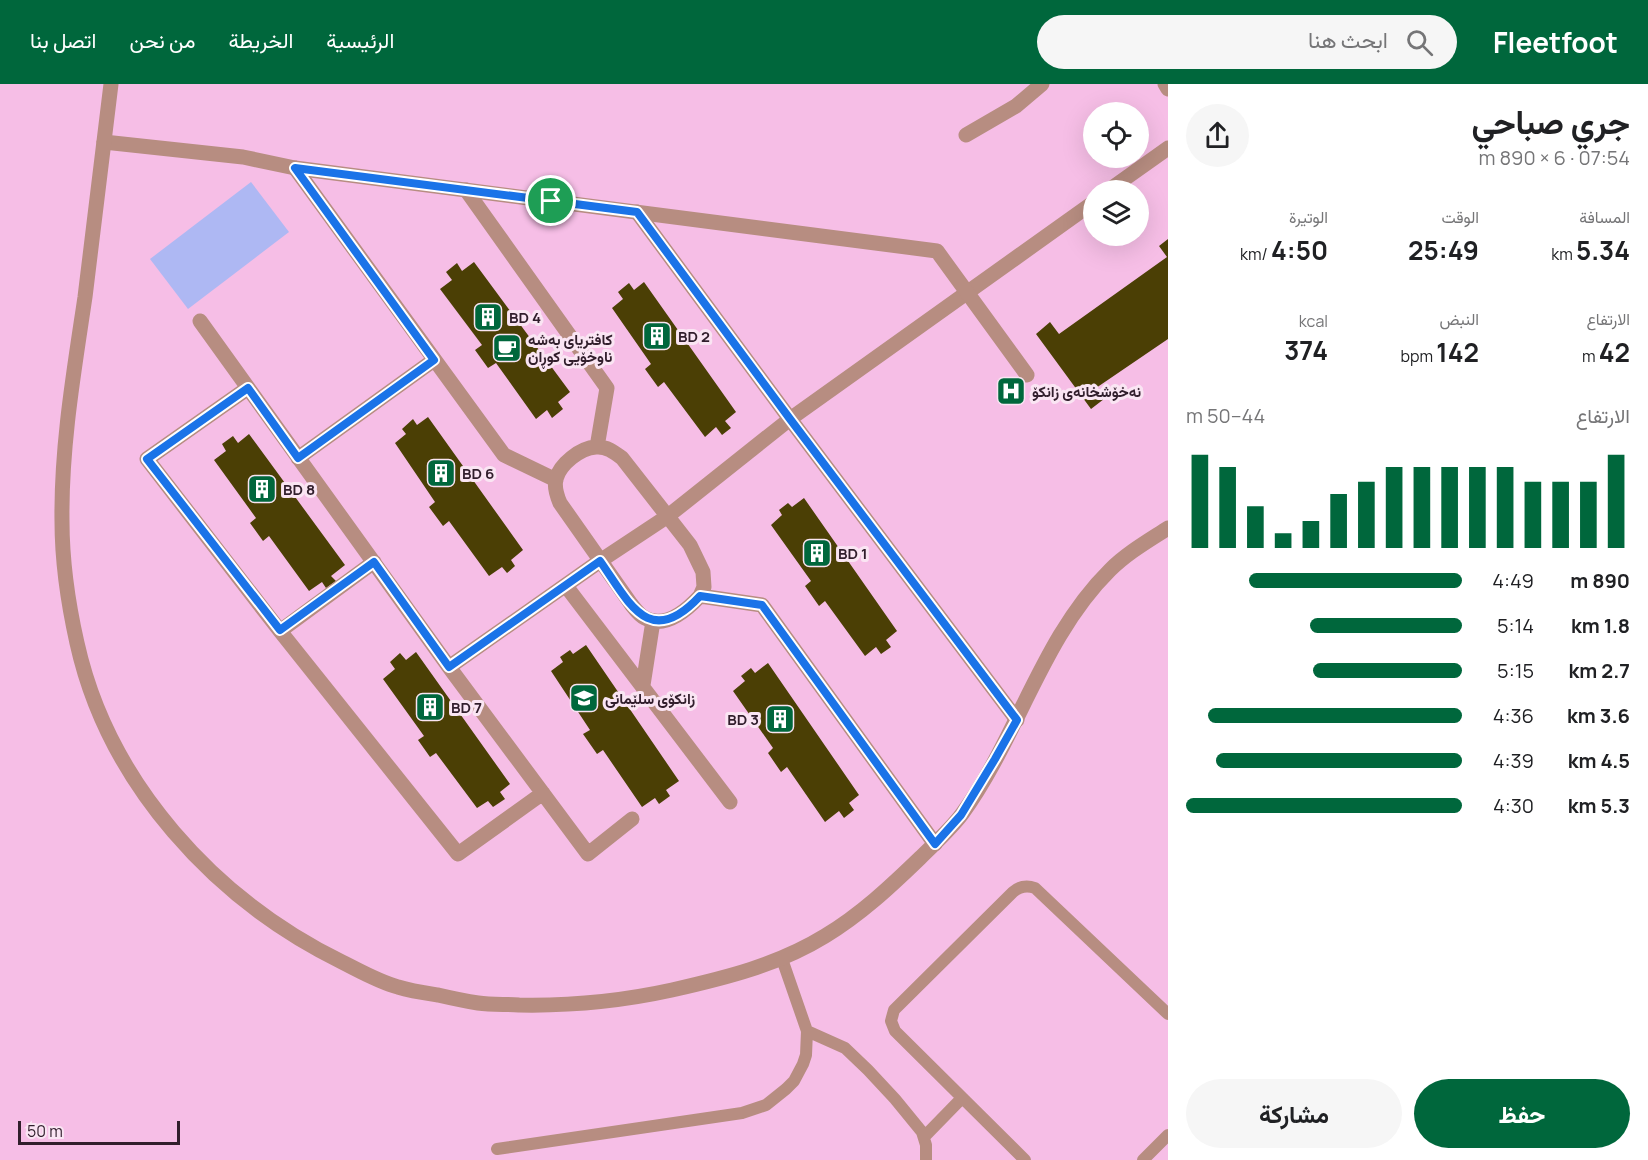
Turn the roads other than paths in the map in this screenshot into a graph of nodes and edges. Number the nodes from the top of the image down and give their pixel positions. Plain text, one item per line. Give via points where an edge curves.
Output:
1 (111, 84) edge
2 (1042, 84) edge
3 (1165, 84) edge
4 (1168, 89) edge
5 (966, 135) dead end
6 (104, 142) junction
7 (1168, 148) edge
8 (295, 168) junction
9 (1123, 180) edge
10 (466, 190) junction
11 (1083, 210) edge
12 (637, 212) junction
13 (968, 292) junction
14 (200, 321) dead end
15 (434, 360) junction
16 (1027, 375) dead end
17 (248, 388) junction
18 (790, 419) junction
19 (597, 447) junction
20 (298, 458) junction
21 (556, 480) junction
22 (668, 516) junction
23 (1168, 528) edge
24 (600, 561) junction
25 (374, 562) junction
26 (566, 586) junction
27 (700, 596) junction
28 (653, 621) junction
29 (280, 630) junction
30 (449, 667) junction
31 (643, 686) junction
32 (1017, 720) junction
33 (543, 793) junction
34 (730, 802) dead end
35 (633, 819) dead end
36 (935, 844) junction
37 (782, 959) junction
38 (1168, 1014) edge
39 (807, 1031) junction
40 (962, 1098) junction
41 (1168, 1135) edge
42 (924, 1137) junction
43 (497, 1149) dead end
44 (926, 1160) edge
45 (1025, 1160) edge
46 (1143, 1160) edge

1 - 6 street
2 - 5 street via 1016,106
3 - 4 street
6 - 8 street via 243,157
6 - 37 street via 66,444 64,563 77,644 96,707 132,776 187,848 250,905 317,950 398,987 482,1004 534,1005 641,996 695,985
7 - 9 street
8 - 10 street
8 - 15 street
10 - 12 street
10 - 19 street via 607,388
11 - 13 street
12 - 13 street via 937,251
12 - 18 street
13 - 16 street
13 - 18 street
14 - 17 street
15 - 20 street
15 - 21 street via 504,456
17 - 20 street
17 - 29 street via 147,459
18 - 22 street
18 - 32 street
19 - 21 street via 587,448 570,459
19 - 22 street via 622,458
20 - 25 street
21 - 24 street via 563,508
22 - 24 street
22 - 27 street via 700,564 704,587
23 - 32 street via 1114,565 1093,587 1056,641
24 - 26 street
24 - 28 street via 631,604
25 - 29 street
25 - 30 street
26 - 30 street
26 - 31 street
27 - 28 street via 675,617
27 - 36 street via 762,605
28 - 31 street
29 - 33 street via 458,854
30 - 33 street
31 - 34 street
32 - 36 street via 961,815
33 - 35 street via 588,854
36 - 37 street via 861,912
37 - 39 lane
38 - 40 lane via 1035,888 1020,887 891,1015 895,1031
39 - 42 lane via 845,1048 919,1126
39 - 43 lane via 806,1055 794,1081 774,1100 753,1110
40 - 42 lane
40 - 45 lane
41 - 46 lane
42 - 44 lane

